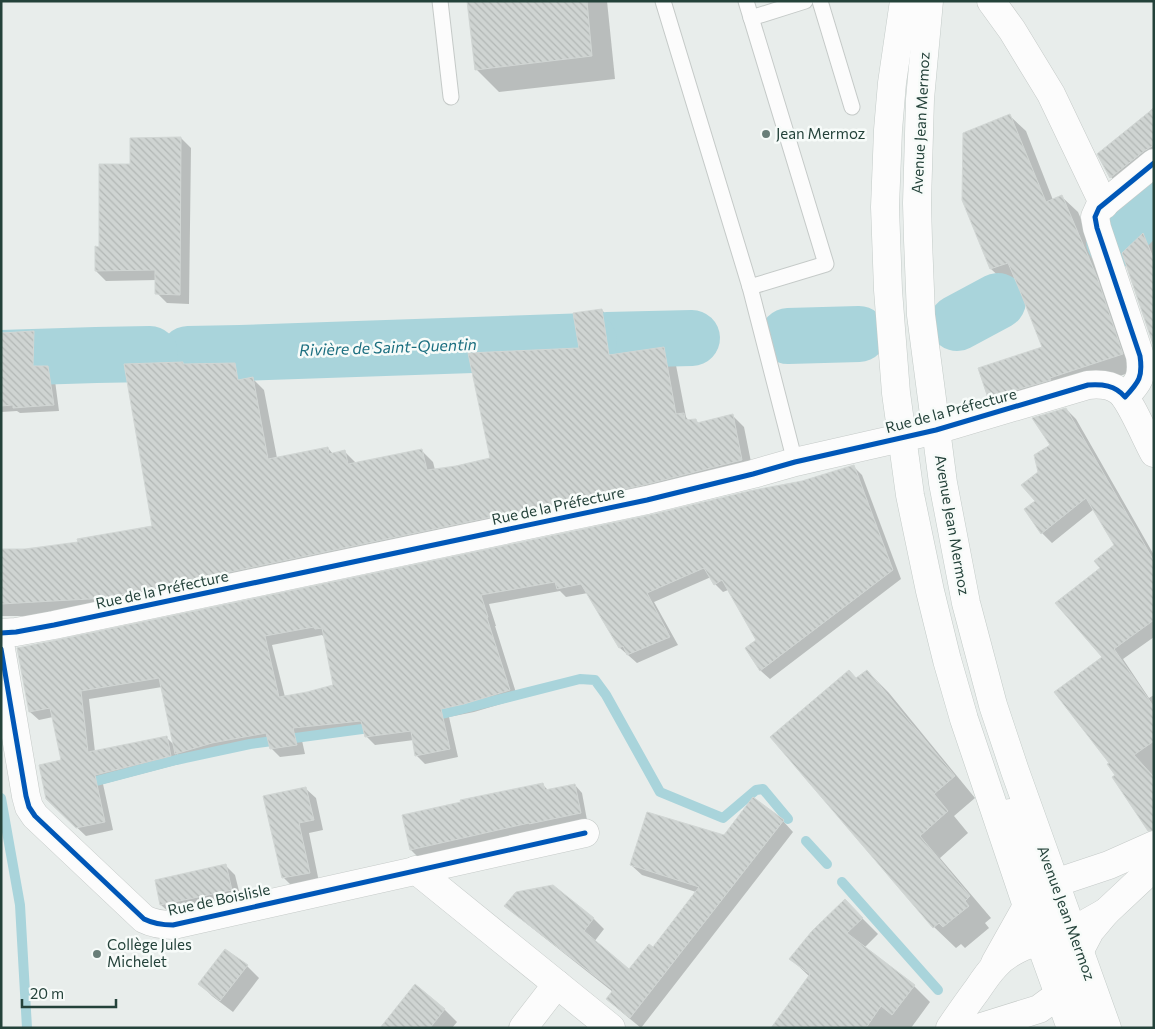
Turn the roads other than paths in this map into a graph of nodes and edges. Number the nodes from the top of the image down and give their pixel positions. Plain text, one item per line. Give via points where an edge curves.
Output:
1 (440, 1) edge
2 (662, 1) edge
3 (746, 1) edge
4 (805, 1) edge
5 (820, 1) edge
6 (904, 1) edge
7 (929, 1) edge
8 (991, 1) edge
9 (751, 18) junction
10 (451, 98) dead end
11 (852, 107) dead end
12 (1154, 163) edge
13 (1104, 204) junction
14 (750, 287) junction
15 (1120, 393) junction
16 (936, 430) junction
17 (902, 438) junction
18 (1154, 453) edge
19 (795, 462) junction
20 (1, 633) edge
21 (1, 649) edge
22 (585, 833) dead end
23 (1154, 845) edge
24 (1154, 867) edge
25 (416, 870) junction
26 (1040, 894) junction
27 (1076, 941) junction
28 (1041, 943) junction
29 (990, 972) junction
30 (557, 984) junction
31 (1055, 993) junction
32 (1076, 1027) edge
33 (523, 1028) edge
34 (611, 1028) edge
35 (950, 1028) edge
36 (978, 1028) edge
37 (1107, 1028) edge

1 - 10 lane
2 - 14 lane
3 - 9 lane
4 - 9 lane
5 - 11 lane
6 - 17 street, Avenue Jean Mermoz via 892,83 885,207 888,298
7 - 16 street, Avenue Jean Mermoz via 920,99 917,203 921,315
8 - 13 street via 1051,94
9 - 14 lane via 826,264
12 - 13 street
13 - 15 street via 1095,217 1097,228 1140,356 1141,371 1137,384
14 - 19 lane
15 - 16 street, Rue de la Préfecture via 1098,384 1088,385
15 - 18 street
16 - 17 street, Rue de la Préfecture
16 - 26 street, Avenue Jean Mermoz via 966,603 993,705 1015,771
17 - 19 street, Rue de la Préfecture
17 - 26 street, Avenue Jean Mermoz via 908,485 930,591 969,735
19 - 20 street, Rue de la Préfecture via 647,500 54,625
21 - 25 street, Rue de Boislisle via 29,807 144,919 173,925
22 - 25 street, Rue de Boislisle
23 - 26 street
24 - 27 street
25 - 30 street
26 - 27 street, Avenue Jean Mermoz
26 - 28 street, Avenue Jean Mermoz
26 - 29 street
27 - 31 street
27 - 37 street, Avenue Jean Mermoz
28 - 29 street via 1012,953 1000,960
28 - 31 street, Avenue Jean Mermoz
29 - 35 street
30 - 33 street
30 - 34 street
31 - 32 street, Avenue Jean Mermoz
31 - 36 street

